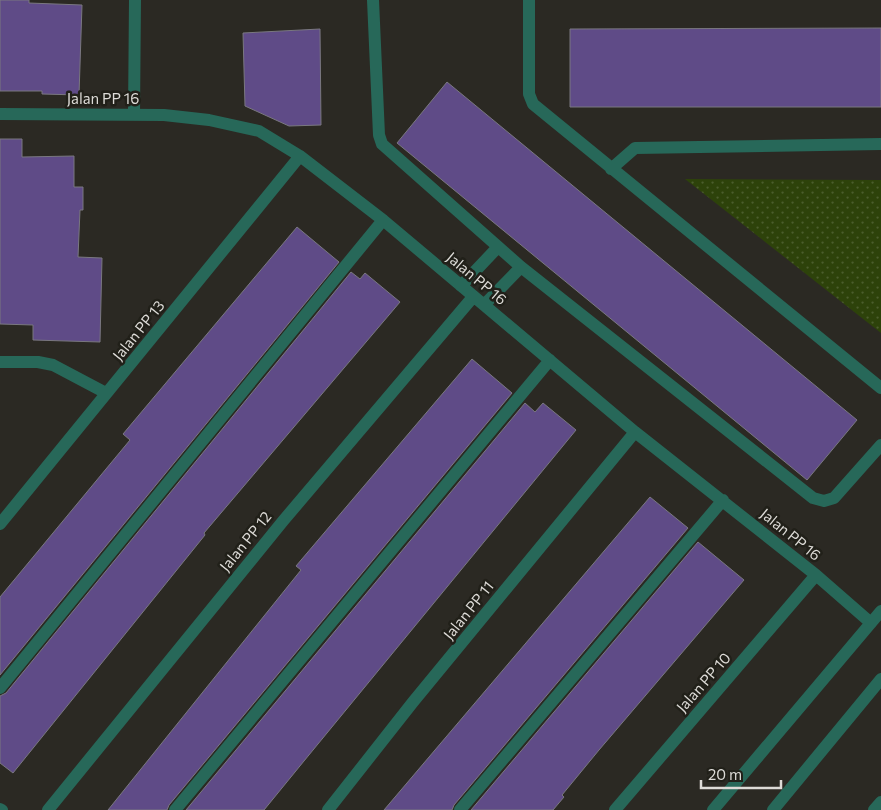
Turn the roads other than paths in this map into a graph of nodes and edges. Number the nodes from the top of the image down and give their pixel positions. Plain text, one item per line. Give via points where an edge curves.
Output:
1 (135, 0) edge
2 (373, 0) edge
3 (529, 0) edge
4 (0, 114) edge
5 (134, 114) junction
6 (881, 144) edge
7 (300, 156) junction
8 (610, 169) junction
9 (383, 220) junction
10 (498, 246) junction
11 (521, 267) junction
12 (461, 286) junction
13 (473, 297) junction
14 (484, 305) junction
15 (550, 360) junction
16 (0, 362) edge
17 (881, 388) edge
18 (106, 394) junction
19 (636, 432) junction
20 (881, 445) edge
21 (723, 500) junction
22 (0, 524) edge
23 (816, 575) junction
24 (881, 610) edge
25 (871, 623) junction
26 (881, 679) edge
27 (0, 688) edge
28 (881, 802) edge
29 (48, 810) edge
30 (176, 810) edge
31 (328, 810) edge
32 (460, 810) edge
33 (615, 810) edge
34 (713, 810) edge
35 (773, 810) edge
36 (874, 810) edge

1 - 5 street
2 - 10 street via 382,144
3 - 8 street via 531,101
4 - 5 street, Jalan PP 16
5 - 7 street, Jalan PP 16 via 209,120 260,131
6 - 8 street via 636,148
7 - 9 street, Jalan PP 16
7 - 18 street, Jalan PP 13
8 - 17 street
9 - 12 street, Jalan PP 16
9 - 27 street
10 - 11 street
10 - 12 street
11 - 14 street
11 - 20 street via 813,498 824,501 834,498
12 - 13 street, Jalan PP 16
13 - 14 street, Jalan PP 16
13 - 29 street, Jalan PP 12 via 283,521
14 - 15 street, Jalan PP 16
15 - 19 street, Jalan PP 16
15 - 30 street
16 - 18 street via 53,365
18 - 22 street, Jalan PP 13
19 - 21 street, Jalan PP 16
19 - 31 street, Jalan PP 11
21 - 23 street, Jalan PP 16
21 - 32 street
23 - 25 street, Jalan PP 16
23 - 33 street, Jalan PP 10
24 - 25 street
25 - 34 street
26 - 35 street
28 - 36 street

